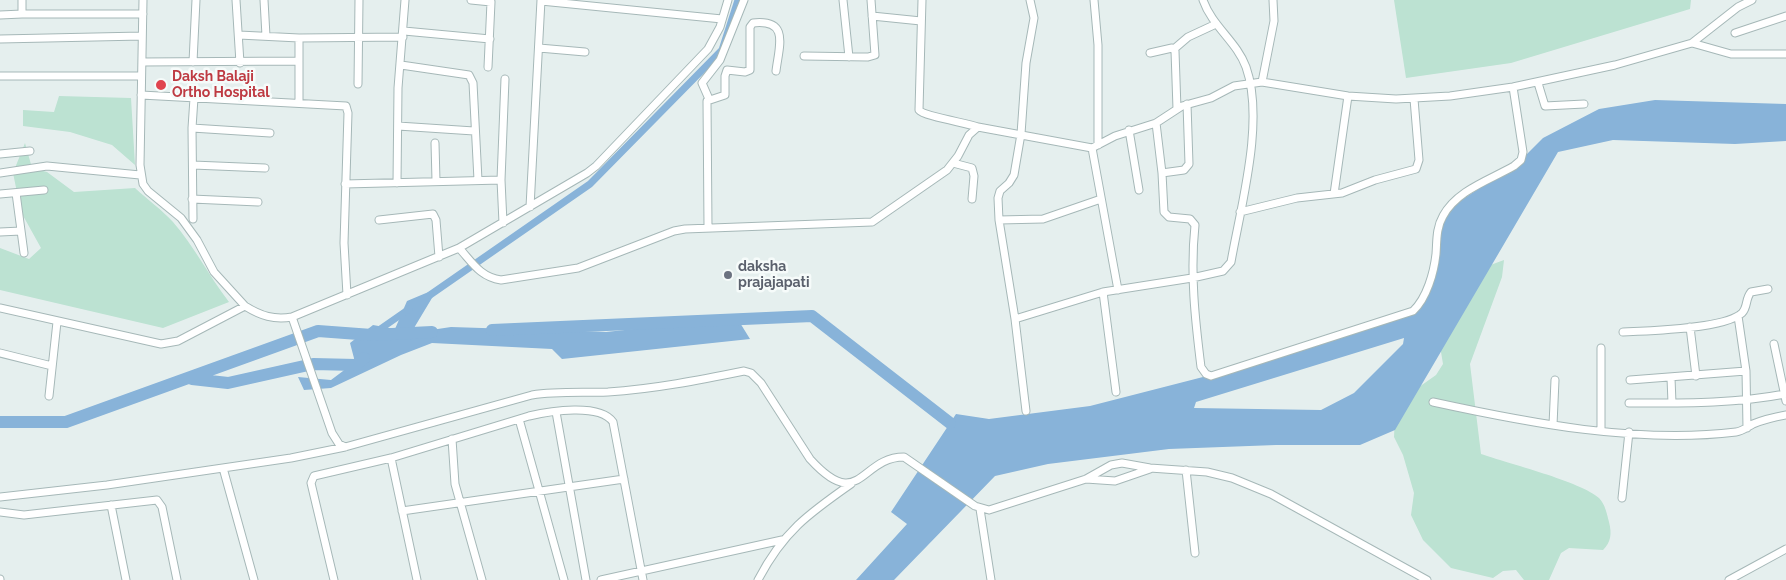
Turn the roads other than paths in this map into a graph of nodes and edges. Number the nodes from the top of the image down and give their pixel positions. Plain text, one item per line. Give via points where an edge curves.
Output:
1 (22, 0) edge
2 (143, 0) edge
3 (196, 0) edge
4 (236, 0) edge
5 (264, 0) edge
6 (359, 0) edge
7 (405, 0) edge
8 (471, 0) edge
9 (728, 0) edge
10 (744, 0) edge
11 (843, 0) edge
12 (872, 0) edge
13 (922, 0) edge
14 (1030, 0) edge
15 (1094, 0) edge
16 (1203, 0) edge
17 (1273, 0) edge
18 (1752, 0) edge
19 (491, 1) edge
20 (542, 1) edge
21 (594, 3) edge
22 (22, 14) junction
23 (143, 14) junction
24 (0, 15) edge
25 (872, 16) junction
26 (1786, 16) edge
27 (722, 19) junction
28 (921, 21) junction
29 (1216, 24) junction
30 (1735, 33) dead end
31 (239, 34) junction
32 (404, 34) junction
33 (142, 36) junction
34 (266, 36) junction
35 (358, 37) junction
36 (299, 38) junction
37 (0, 39) edge
38 (490, 39) junction
39 (1692, 43) junction
40 (539, 48) junction
41 (1174, 49) junction
42 (585, 52) dead end
43 (1150, 53) dead end
44 (1786, 54) edge
45 (804, 56) dead end
46 (850, 57) junction
47 (299, 61) junction
48 (142, 62) junction
49 (193, 62) junction
50 (240, 63) junction
51 (401, 65) junction
52 (488, 67) dead end
53 (776, 71) dead end
54 (0, 76) edge
55 (141, 76) junction
56 (505, 78) dead end
57 (1262, 82) junction
58 (1250, 83) junction
59 (1538, 83) junction
60 (358, 84) dead end
61 (1513, 87) junction
62 (141, 95) junction
63 (1348, 96) junction
64 (194, 98) junction
65 (1414, 98) junction
66 (709, 99) junction
67 (299, 103) junction
68 (1187, 104) junction
69 (1584, 104) dead end
70 (1177, 109) junction
71 (1156, 123) junction
72 (398, 126) junction
73 (978, 127) junction
74 (192, 128) junction
75 (1129, 130) junction
76 (474, 131) junction
77 (270, 133) dead end
78 (1021, 134) junction
79 (434, 143) dead end
80 (1095, 146) junction
81 (30, 151) dead end
82 (0, 154) edge
83 (953, 163) junction
84 (193, 165) junction
85 (265, 168) dead end
86 (0, 173) edge
87 (1162, 173) junction
88 (140, 175) junction
89 (478, 180) junction
90 (501, 180) junction
91 (436, 181) junction
92 (397, 183) junction
93 (345, 184) junction
94 (44, 190) dead end
95 (1140, 190) dead end
96 (16, 193) junction
97 (0, 194) edge
98 (1334, 194) junction
99 (192, 199) junction
100 (972, 199) dead end
101 (1101, 200) junction
102 (258, 202) dead end
103 (530, 207) junction
104 (1240, 212) junction
105 (193, 219) dead end
106 (380, 220) dead end
107 (999, 220) junction
108 (503, 223) junction
109 (708, 227) junction
110 (21, 230) junction
111 (0, 232) edge
112 (461, 250) junction
113 (24, 253) dead end
114 (439, 257) junction
115 (1192, 278) junction
116 (1768, 289) dead end
117 (1118, 290) junction
118 (1103, 292) junction
119 (347, 294) junction
120 (245, 306) junction
121 (0, 308) edge
122 (1738, 316) junction
123 (292, 317) junction
124 (1015, 319) junction
125 (57, 322) junction
126 (1690, 328) junction
127 (1623, 332) dead end
128 (1774, 344) dead end
129 (1600, 348) dead end
130 (0, 353) edge
131 (52, 366) junction
132 (1746, 371) junction
133 (1696, 376) junction
134 (1671, 378) junction
135 (1555, 380) dead end
136 (1630, 380) dead end
137 (1116, 392) dead end
138 (49, 396) dead end
139 (1785, 397) edge
140 (1748, 401) junction
141 (1433, 402) dead end
142 (1629, 403) dead end
143 (1672, 403) junction
144 (1026, 411) dead end
145 (556, 412) junction
146 (1786, 414) edge
147 (519, 419) junction
148 (1553, 425) junction
149 (1747, 428) junction
150 (1601, 431) junction
151 (1629, 432) junction
152 (452, 439) junction
153 (345, 447) junction
154 (391, 458) junction
155 (223, 468) junction
156 (1150, 468) junction
157 (1186, 470) junction
158 (624, 479) junction
159 (1086, 479) junction
160 (853, 483) junction
161 (569, 486) junction
162 (539, 491) junction
163 (0, 496) edge
164 (1622, 498) dead end
165 (460, 502) junction
166 (111, 505) junction
167 (977, 508) junction
168 (402, 511) junction
169 (0, 512) edge
170 (782, 540) junction
171 (1786, 549) edge
172 (1195, 553) dead end
173 (641, 572) junction
174 (126, 580) edge
175 (177, 580) edge
176 (254, 580) edge
177 (334, 580) edge
178 (417, 580) edge
179 (482, 580) edge
180 (564, 580) edge
181 (586, 580) edge
182 (601, 580) edge
183 (643, 580) edge
184 (758, 580) edge
185 (990, 580) edge
186 (1427, 580) edge
187 (1730, 580) edge

1 - 22 street
2 - 23 street
3 - 49 street
4 - 31 street
5 - 34 street
6 - 35 street
7 - 32 street
8 - 19 street
9 - 27 street
10 - 66 street via 720,60 702,83
11 - 46 street
12 - 25 street
13 - 28 street
14 - 78 street via 1034,18 1026,63
15 - 80 street via 1098,45
16 - 29 street
17 - 57 street via 1274,21
18 - 39 street
19 - 38 street
20 - 21 street
20 - 40 street
21 - 27 street
22 - 23 street
22 - 24 street
23 - 33 street
25 - 28 street
25 - 46 street via 874,55
26 - 30 street
27 - 103 street via 714,40 704,53 596,166
28 - 73 street via 918,110 926,116 958,120
29 - 41 street via 1188,37
29 - 58 street via 1242,58
31 - 34 street
31 - 50 street
32 - 35 street
32 - 38 street
32 - 51 street
33 - 37 street
33 - 48 street
34 - 36 street
35 - 36 street
35 - 60 street
36 - 47 street
38 - 52 street
39 - 44 street via 1731,54
39 - 59 street
40 - 42 street
40 - 103 street
41 - 43 street
41 - 70 street
45 - 46 street
47 - 50 street
47 - 67 street
48 - 49 street
48 - 55 street
49 - 50 street
51 - 72 street
51 - 76 street via 469,74
53 - 66 street via 778,28 773,24 753,23 750,27 750,70 727,70 725,95
54 - 55 street
55 - 62 street
56 - 90 street
57 - 58 street
57 - 63 street
58 - 68 street
58 - 104 street via 1254,122
59 - 61 street
59 - 69 street via 1545,106
61 - 65 street
61 - 115 street via 1523,152 1520,160 1463,195 1442,216 1430,276 1422,300 1413,311 1211,376 1201,367
62 - 64 street
62 - 88 street
63 - 65 street
63 - 98 street
64 - 67 street
64 - 74 street
65 - 98 street via 1419,165 1411,171
66 - 109 street via 706,105
67 - 93 street via 342,105 348,109
68 - 70 street
68 - 87 street via 1188,164 1184,170
70 - 71 street
71 - 75 street
71 - 87 street
72 - 76 street
72 - 92 street
73 - 78 street
73 - 83 street via 969,135
74 - 77 street
74 - 84 street
75 - 80 street
75 - 95 street
76 - 89 street
78 - 80 street
78 - 107 street via 1014,175 999,194
79 - 91 street
80 - 101 street
81 - 82 street
83 - 100 street via 972,168
83 - 109 street via 940,176 872,222
84 - 85 street
84 - 99 street
86 - 88 street via 46,166
87 - 115 street via 1166,215 1194,222
88 - 120 street via 148,191 188,227 214,272
89 - 90 street
89 - 91 street
90 - 108 street
91 - 92 street
92 - 93 street
93 - 119 street
94 - 96 street
96 - 97 street
96 - 110 street
98 - 104 street via 1297,198
99 - 102 street
99 - 105 street
101 - 107 street via 1043,219
101 - 117 street
103 - 108 street
104 - 115 street via 1228,267
106 - 114 street via 433,214
107 - 124 street
108 - 112 street
109 - 112 street via 674,231 564,272 501,280 490,278
110 - 111 street
110 - 113 street
112 - 114 street
114 - 119 street
115 - 117 street
116 - 122 street via 1751,292 1746,307
117 - 118 street
118 - 124 street
118 - 137 street
119 - 123 street
120 - 123 street via 272,318
120 - 125 street via 178,341 161,344
121 - 125 street
122 - 126 street
122 - 132 street
123 - 153 street via 335,440
124 - 144 street
125 - 131 street
126 - 127 street
126 - 133 street
128 - 139 street
129 - 150 street
130 - 131 street
131 - 138 street
132 - 133 street
132 - 140 street
133 - 134 street
134 - 136 street
134 - 143 street
135 - 148 street
139 - 140 street
140 - 143 street
140 - 149 street
141 - 148 street
142 - 143 street
145 - 147 street
145 - 158 street via 594,410 610,417
145 - 161 street
146 - 149 street
147 - 152 street
147 - 162 street
148 - 150 street
149 - 151 street via 1737,432 1705,434
150 - 151 street
151 - 164 street
152 - 154 street
152 - 165 street via 453,474
153 - 155 street
153 - 160 street via 532,395 558,391 622,390 744,371 751,373 760,383 820,470 841,483
154 - 168 street
154 - 177 street via 312,478
155 - 163 street via 107,486
155 - 176 street
156 - 157 street
156 - 159 street via 1115,480
156 - 159 street via 1122,463 1111,465
157 - 172 street
157 - 186 street via 1232,478 1271,494
158 - 161 street
158 - 173 street
159 - 167 street via 997,509
160 - 167 street via 896,457 904,457
160 - 170 street via 804,517
161 - 162 street
161 - 181 street
162 - 165 street
162 - 180 street
165 - 168 street
165 - 179 street
166 - 169 street via 24,515
166 - 174 street
166 - 175 street via 160,502
167 - 185 street
168 - 178 street
170 - 173 street
170 - 184 street
171 - 187 street
173 - 182 street
173 - 183 street

